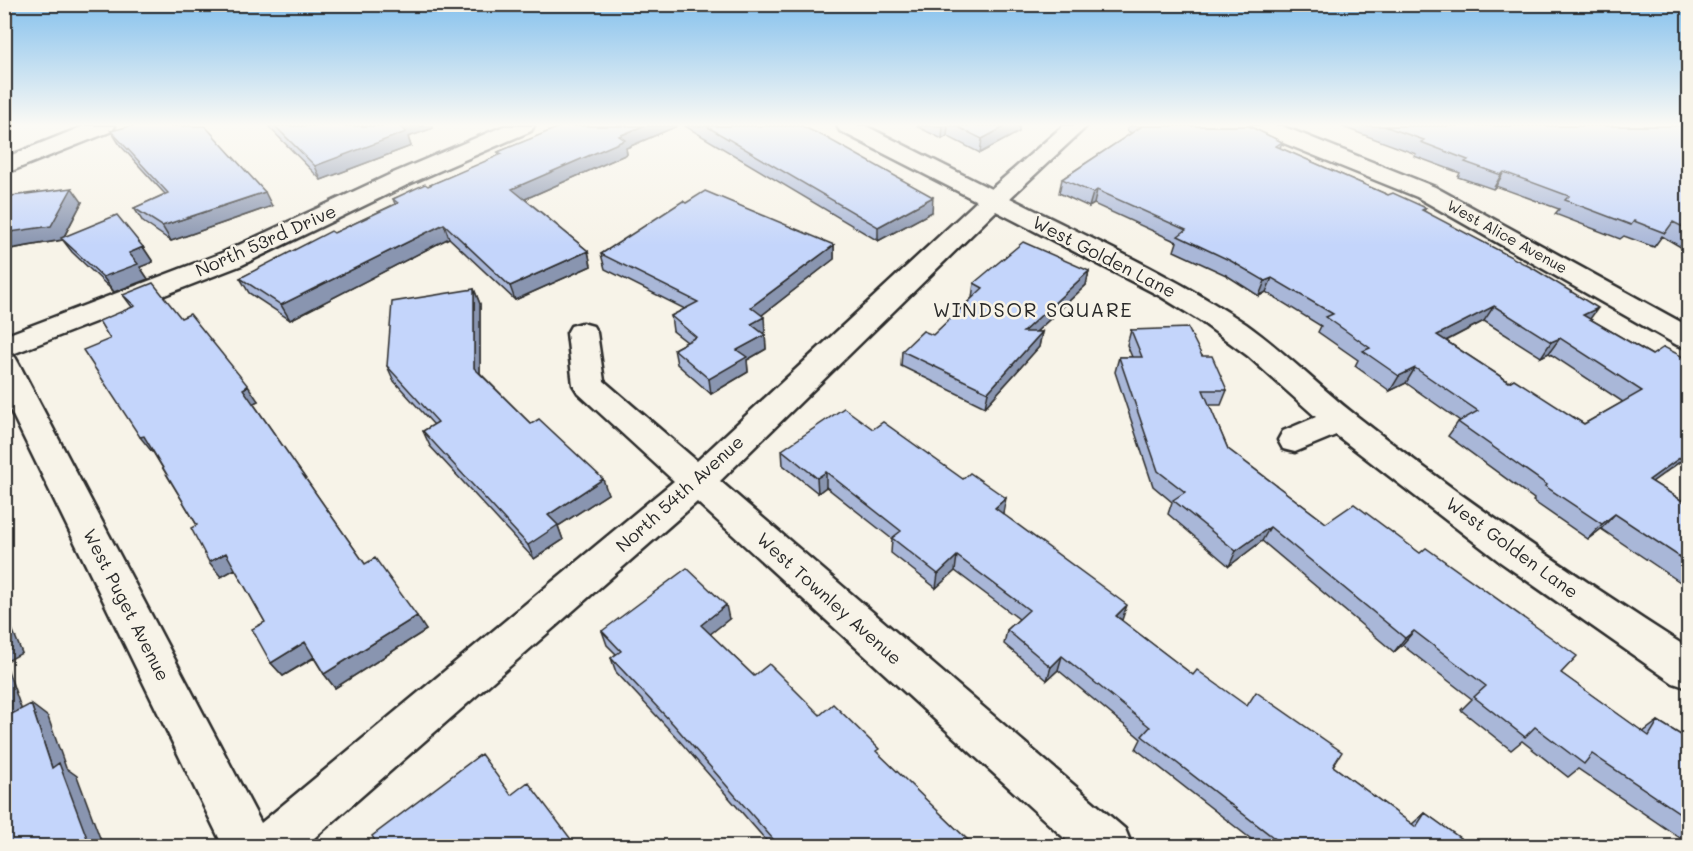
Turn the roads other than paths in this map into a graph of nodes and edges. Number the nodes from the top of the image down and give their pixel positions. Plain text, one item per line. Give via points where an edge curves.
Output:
1 (427, 166) edge
2 (926, 166) edge
3 (1031, 166) edge
4 (1361, 166) edge
5 (993, 200) junction
6 (1647, 285) dead end
7 (1617, 298) junction
8 (582, 333) dead end
9 (1689, 338) edge
10 (4, 347) edge
11 (4, 364) edge
12 (1340, 420) junction
13 (1296, 440) dead end
14 (697, 482) junction
15 (1689, 670) edge
16 (248, 846) edge
17 (270, 846) edge
18 (1108, 846) edge

1 - 10 street, North 53rd Drive via 232,259
2 - 5 street, West Golden Lane
3 - 5 street, North 54th Avenue
4 - 7 street, West Alice Avenue via 1426,192
5 - 12 street, West Golden Lane via 1212,315 1269,357
5 - 14 street, North 54th Avenue
6 - 7 street
7 - 9 street, West Alice Avenue
8 - 14 street, West Townley Avenue via 590,385
11 - 16 street, West Puget Avenue
12 - 13 street
12 - 15 street, West Golden Lane via 1595,609
14 - 17 street, North 54th Avenue
14 - 18 street, West Townley Avenue

